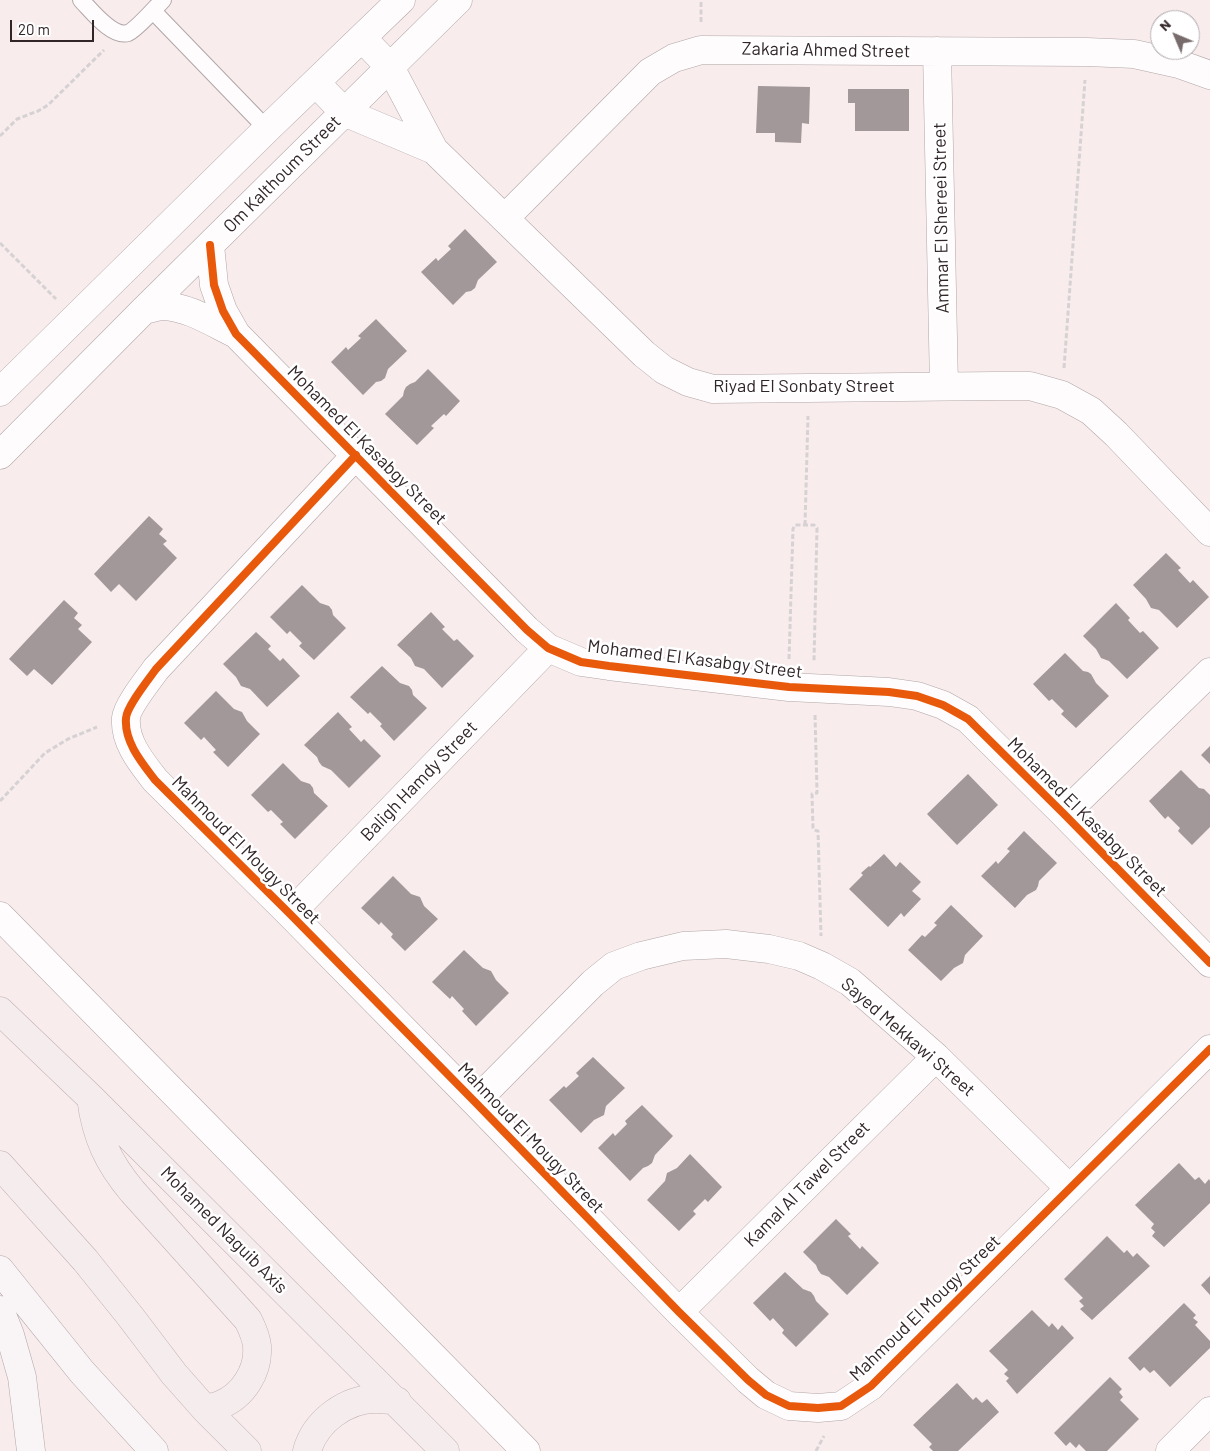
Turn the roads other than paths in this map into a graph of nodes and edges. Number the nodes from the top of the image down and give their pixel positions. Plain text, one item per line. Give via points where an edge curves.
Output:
1 (81, 0) edge
2 (401, 0) edge
3 (458, 0) edge
4 (158, 5) edge
5 (362, 38) junction
6 (937, 51) junction
7 (390, 67) junction
8 (1210, 75) edge
9 (316, 83) junction
10 (344, 112) junction
11 (267, 129) junction
12 (434, 150) junction
13 (505, 218) junction
14 (210, 245) junction
15 (144, 310) junction
16 (236, 334) junction
17 (944, 386) junction
18 (0, 392) edge
19 (0, 455) edge
20 (356, 455) junction
21 (1210, 532) edge
22 (548, 648) junction
23 (1210, 672) edge
24 (1064, 814) junction
25 (290, 914) junction
26 (0, 916) edge
27 (1210, 963) edge
28 (0, 1011) edge
29 (1210, 1049) edge
30 (936, 1057) junction
31 (91, 1098) junction
32 (475, 1102) junction
33 (0, 1165) edge
34 (1069, 1188) junction
35 (0, 1270) edge
36 (0, 1310) edge
37 (678, 1312) junction
38 (397, 1401) junction
39 (205, 1409) junction
40 (1210, 1411) edge
41 (31, 1451) edge
42 (154, 1451) edge
43 (247, 1451) edge
44 (307, 1451) edge
45 (445, 1451) edge
46 (526, 1451) edge
47 (1170, 1451) edge

1 - 4 lane via 111,30 121,34 130,32
2 - 5 street
3 - 7 street, Om Kalthoum Street
4 - 11 lane
5 - 7 street, Riyad El Sonbaty Street
5 - 9 street
6 - 8 street, Zakaria Ahmed Street via 1134,54
6 - 13 street, Zakaria Ahmed Street via 701,50 674,58 650,72
6 - 17 street, Ammar El Shereei Street
7 - 10 street, Om Kalthoum Street
7 - 12 street, Riyad El Sonbaty Street
9 - 10 street
9 - 11 street
10 - 12 street, Riyad El Sonbaty Street
10 - 14 street, Om Kalthoum Street
11 - 18 street
12 - 13 street, Riyad El Sonbaty Street
13 - 17 street, Riyad El Sonbaty Street via 644,354 664,370 688,382 713,388
14 - 15 street, Om Kalthoum Street
14 - 16 street, Mohamed El Kasabgy Street via 214,285
15 - 16 street, Mohamed El Kasabgy Street via 162,306 180,309
15 - 19 street, Om Kalthoum Street
16 - 20 street, Mohamed El Kasabgy Street
17 - 21 street, Riyad El Sonbaty Street via 1030,386 1062,395 1091,411 1116,434
20 - 22 street, Mohamed El Kasabgy Street
20 - 25 street, Mahmoud El Mougy Street via 156,669 139,691 126,717 128,737 138,758 155,780
22 - 24 street, Mohamed El Kasabgy Street via 581,662 801,688 917,696 968,719
22 - 25 street, Baligh Hamdy Street
23 - 24 street
24 - 27 street, Mohamed El Kasabgy Street
25 - 32 street, Mahmoud El Mougy Street
26 - 46 street
28 - 31 main road, Mohamed Naguib Axis
29 - 34 street, Mahmoud El Mougy Street
30 - 32 street, Sayed Mekkawi Street via 850,982 822,966 769,949 726,944 683,946 614,966
30 - 34 street, Sayed Mekkawi Street
30 - 37 street, Kamal Al Tawel Street
31 - 38 main road, Mohamed Naguib Axis
31 - 39 main road via 98,1134 117,1172 248,1320 254,1332 256,1360 244,1388 220,1405
32 - 37 street, Mahmoud El Mougy Street
33 - 39 main road via 84,1260
34 - 37 street, Mahmoud El Mougy Street via 871,1386 840,1406 789,1406 766,1395
35 - 42 street via 82,1372
36 - 41 street via 22,1377
38 - 44 main road via 355,1402 336,1411 321,1425
38 - 45 main road, Mohamed Naguib Axis
39 - 43 main road
40 - 47 street

